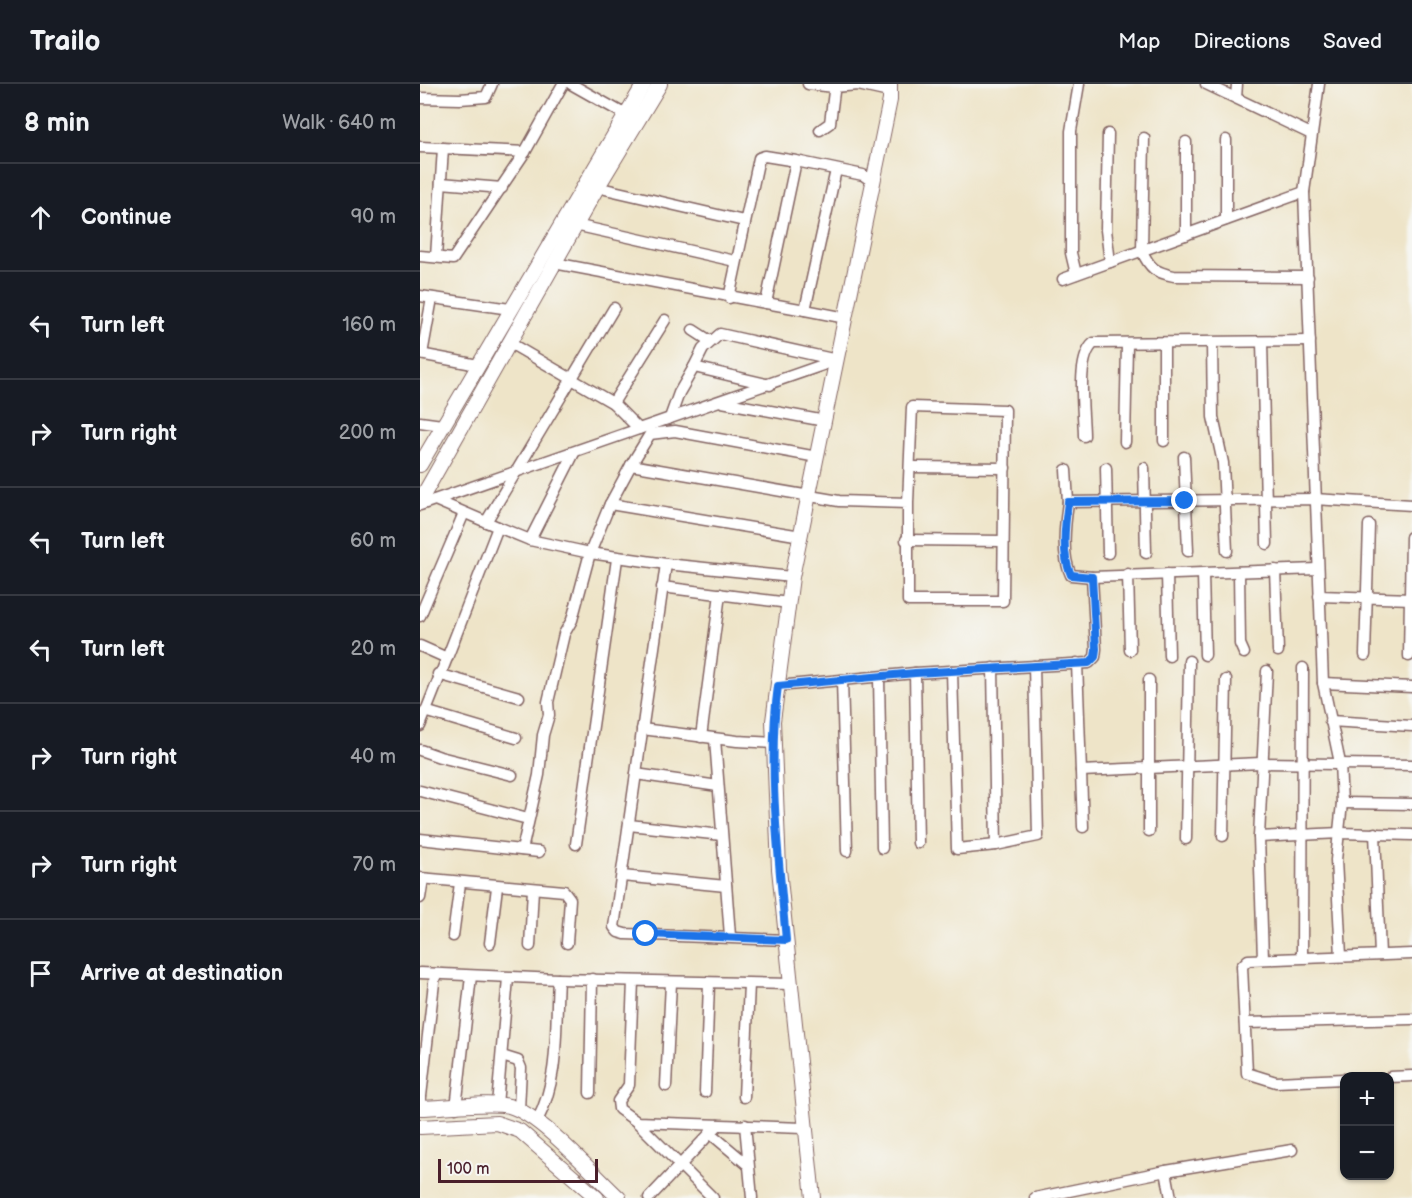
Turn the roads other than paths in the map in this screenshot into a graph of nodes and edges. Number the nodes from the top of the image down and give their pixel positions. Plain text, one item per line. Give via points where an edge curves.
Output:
1 (492, 84) edge
2 (563, 84) edge
3 (571, 84) edge
4 (644, 84) edge
5 (660, 84) edge
6 (808, 84) edge
7 (1079, 84) edge
8 (1206, 84) edge
9 (1237, 84) edge
10 (1319, 84) edge
11 (834, 86) edge
12 (890, 88) edge
13 (420, 98) edge
14 (1236, 98) junction
15 (626, 115) junction
16 (820, 130) dead end
17 (1108, 134) dead end
18 (1311, 134) junction
19 (1144, 138) dead end
20 (1226, 140) dead end
21 (1186, 142) dead end
22 (420, 147) edge
23 (443, 148) junction
24 (525, 152) junction
25 (796, 162) junction
26 (836, 170) junction
27 (873, 182) junction
28 (441, 183) junction
29 (591, 185) junction
30 (502, 188) junction
31 (1304, 192) junction
32 (1226, 220) junction
33 (744, 221) junction
34 (575, 225) junction
35 (1186, 235) junction
36 (1142, 251) junction
37 (420, 256) edge
38 (436, 257) junction
39 (735, 261) junction
40 (1110, 262) junction
41 (554, 263) junction
42 (1077, 274) junction
43 (1308, 277) junction
44 (1063, 279) dead end
45 (426, 297) edge
46 (729, 298) junction
47 (766, 303) junction
48 (614, 308) dead end
49 (510, 309) junction
50 (805, 310) junction
51 (846, 318) junction
52 (665, 320) dead end
53 (693, 330) dead end
54 (710, 341) junction
55 (1310, 341) junction
56 (508, 342) junction
57 (1262, 342) junction
58 (1212, 343) junction
59 (1164, 344) junction
60 (1126, 345) junction
61 (421, 354) edge
62 (837, 360) junction
63 (478, 365) junction
64 (694, 367) junction
65 (573, 378) junction
66 (770, 385) junction
67 (720, 402) junction
68 (613, 403) junction
69 (670, 418) junction
70 (825, 421) junction
71 (420, 422) edge
72 (442, 425) junction
73 (639, 429) junction
74 (1084, 436) dead end
75 (1164, 441) dead end
76 (1125, 442) dead end
77 (574, 453) junction
78 (817, 457) junction
79 (1184, 457) dead end
80 (420, 465) edge
81 (631, 465) junction
82 (911, 467) junction
83 (1005, 468) junction
84 (1106, 468) dead end
85 (1144, 468) dead end
86 (1066, 470) dead end
87 (515, 474) junction
88 (810, 496) junction
89 (1266, 499) junction
90 (1314, 499) junction
91 (435, 500) junction
92 (1224, 500) junction
93 (1107, 501) junction
94 (1145, 501) junction
95 (1185, 501) junction
96 (1068, 502) junction
97 (420, 503) edge
98 (908, 503) junction
99 (610, 504) junction
100 (1412, 505) edge
101 (464, 513) junction
102 (486, 522) junction
103 (1369, 525) dead end
104 (498, 527) junction
105 (801, 536) junction
106 (1411, 537) edge
107 (530, 540) junction
108 (906, 540) junction
109 (1003, 541) junction
110 (1267, 544) dead end
111 (1188, 551) dead end
112 (1227, 551) dead end
113 (590, 553) junction
114 (1108, 553) dead end
115 (1146, 553) dead end
116 (617, 559) junction
117 (666, 564) junction
118 (1317, 569) junction
119 (1275, 570) junction
120 (1239, 572) junction
121 (1128, 574) junction
122 (1167, 574) junction
123 (1203, 574) junction
124 (792, 577) junction
125 (1092, 577) junction
126 (662, 587) junction
127 (720, 594) junction
128 (1319, 596) junction
129 (1367, 597) junction
130 (1411, 599) edge
131 (789, 603) junction
132 (420, 616) edge
133 (420, 646) edge
134 (1130, 650) dead end
135 (1278, 651) dead end
136 (1244, 653) dead end
137 (1205, 655) dead end
138 (1365, 655) dead end
139 (1169, 656) dead end
140 (1409, 656) dead end
141 (447, 657) junction
142 (1189, 661) dead end
143 (1077, 663) junction
144 (1034, 666) junction
145 (993, 668) junction
146 (1302, 668) dead end
147 (1266, 670) dead end
148 (952, 671) junction
149 (915, 673) junction
150 (438, 674) junction
151 (879, 677) junction
152 (842, 680) junction
153 (1149, 680) dead end
154 (1226, 680) dead end
155 (1323, 683) junction
156 (778, 686) junction
157 (1412, 687) edge
158 (519, 698) dead end
159 (426, 711) junction
160 (1330, 721) junction
161 (420, 726) edge
162 (1412, 726) edge
163 (642, 729) junction
164 (701, 737) junction
165 (516, 738) dead end
166 (715, 739) junction
167 (774, 743) junction
168 (420, 750) edge
169 (1301, 762) junction
170 (1261, 763) junction
171 (1340, 763) junction
172 (1222, 765) junction
173 (1412, 765) edge
174 (1186, 767) junction
175 (1149, 768) junction
176 (1081, 771) junction
177 (636, 774) junction
178 (512, 775) dead end
179 (718, 786) junction
180 (420, 791) edge
181 (1342, 802) junction
182 (1412, 804) edge
183 (528, 819) junction
184 (629, 825) junction
185 (1083, 827) dead end
186 (1149, 831) dead end
187 (1340, 833) junction
188 (1375, 833) junction
189 (722, 835) junction
190 (1412, 835) edge
191 (1223, 836) dead end
192 (1300, 836) junction
193 (1260, 837) junction
194 (420, 839) edge
195 (1186, 839) dead end
196 (918, 843) dead end
197 (576, 844) dead end
198 (996, 846) junction
199 (882, 848) dead end
200 (522, 850) junction
201 (847, 851) dead end
202 (539, 852) dead end
203 (622, 876) junction
204 (421, 878) edge
205 (460, 883) junction
206 (726, 886) junction
207 (496, 887) junction
208 (533, 889) junction
209 (420, 898) edge
210 (453, 936) dead end
211 (730, 936) junction
212 (786, 940) junction
213 (567, 943) dead end
214 (490, 944) dead end
215 (530, 946) dead end
216 (1412, 954) edge
217 (1380, 955) junction
218 (1341, 956) junction
219 (1302, 957) junction
220 (1263, 959) junction
221 (420, 973) edge
222 (435, 974) junction
223 (471, 976) junction
224 (508, 978) junction
225 (592, 979) junction
226 (558, 980) junction
227 (633, 981) junction
228 (671, 983) junction
229 (710, 984) junction
230 (749, 984) junction
231 (790, 984) junction
232 (1412, 1019) edge
233 (1245, 1023) junction
234 (502, 1056) junction
235 (1412, 1076) edge
236 (1394, 1077) edge
237 (1340, 1079) edge
238 (666, 1086) dead end
239 (705, 1092) dead end
240 (590, 1093) dead end
241 (744, 1097) dead end
242 (497, 1105) junction
243 (477, 1106) junction
244 (420, 1107) edge
245 (456, 1108) junction
246 (519, 1110) junction
247 (537, 1121) junction
248 (637, 1122) junction
249 (478, 1124) junction
250 (745, 1125) junction
251 (420, 1127) edge
252 (803, 1128) junction
253 (714, 1129) junction
254 (1292, 1150) dead end
255 (678, 1165) junction
256 (748, 1166) junction
257 (1166, 1171) junction
258 (597, 1198) edge
259 (619, 1198) edge
260 (649, 1198) edge
261 (712, 1198) edge
262 (752, 1198) edge
263 (813, 1198) edge
264 (1035, 1198) edge
265 (1171, 1198) edge

1 - 13 street via 486,97
2 - 24 street
3 - 15 street
4 - 15 street
5 - 29 street
6 - 11 street
7 - 42 street via 1071,131 1071,253
8 - 14 street
9 - 14 street
10 - 18 street
11 - 12 street
11 - 16 street via 830,123
12 - 27 street
14 - 18 street
15 - 29 street
17 - 40 street via 1106,230
18 - 31 street
19 - 36 street
20 - 32 street
21 - 35 street
22 - 23 street
23 - 24 street
23 - 28 street
24 - 30 street
25 - 26 street
25 - 33 street via 759,158
25 - 47 street
26 - 27 street
26 - 50 street
27 - 51 street
28 - 30 street
28 - 38 street
29 - 33 street
29 - 34 street
29 - 49 street
30 - 38 street via 453,259
31 - 32 street
31 - 43 street
32 - 35 street
33 - 39 street
34 - 39 street
34 - 41 street
35 - 36 street
36 - 40 street
36 - 43 street via 1156,272 1174,276
37 - 38 street
39 - 46 street
40 - 42 street
41 - 46 street
41 - 56 street
42 - 44 street
43 - 55 street
45 - 49 street
45 - 61 street
46 - 47 street
47 - 50 street
48 - 65 street
49 - 63 street
50 - 51 street
51 - 62 street
52 - 68 street
53 - 54 street
54 - 62 street via 720,334
54 - 64 street
55 - 57 street
55 - 90 street
56 - 65 street
56 - 97 street
57 - 58 street
57 - 89 street
58 - 59 street
58 - 92 street via 1213,417 1221,448
59 - 60 street
59 - 75 street
60 - 74 street via 1094,343 1088,348 1083,368
60 - 76 street
61 - 63 street
62 - 66 street
62 - 70 street
63 - 72 street
64 - 66 street
64 - 69 street
65 - 68 street
65 - 87 street
66 - 67 street
67 - 69 street
67 - 70 street
68 - 73 street
69 - 73 street
70 - 78 street
71 - 72 street
72 - 80 street
73 - 77 street
77 - 87 street
77 - 107 street
78 - 81 street via 675,430 650,434
78 - 88 street
79 - 95 street
81 - 88 street
81 - 99 street
82 - 83 street
82 - 83 street via 912,407 1005,410
82 - 98 street
83 - 109 street
84 - 93 street
85 - 94 street
86 - 96 street
87 - 91 street
87 - 102 street
88 - 98 street
88 - 105 street
89 - 90 street
89 - 92 street
89 - 110 street
90 - 100 street
90 - 118 street
91 - 97 street
91 - 101 street
92 - 95 street
92 - 112 street
93 - 94 street
93 - 96 street
93 - 114 street
94 - 95 street
94 - 115 street
95 - 111 street
96 - 125 street via 1067,566 1071,575
98 - 108 street
99 - 105 street
99 - 113 street
101 - 102 street
101 - 132 street
102 - 104 street
103 - 129 street
104 - 107 street
104 - 141 street
105 - 124 street
106 - 130 street
107 - 113 street
108 - 109 street
108 - 109 street via 908,602 1003,601
113 - 116 street
113 - 183 street via 572,620 564,634 548,702 539,775
116 - 117 street
116 - 197 street
117 - 124 street
117 - 126 street
118 - 119 street
118 - 128 street
119 - 120 street
119 - 135 street
120 - 123 street
120 - 136 street via 1240,644
121 - 122 street
121 - 125 street
121 - 134 street
122 - 123 street
122 - 139 street
123 - 137 street
124 - 131 street
125 - 143 street via 1095,657 1089,663
126 - 127 street
126 - 163 street
127 - 131 street
127 - 164 street
128 - 129 street
128 - 155 street
129 - 130 street
129 - 138 street
130 - 140 street
131 - 156 street
133 - 141 street
141 - 150 street
142 - 174 street
143 - 144 street
143 - 176 street
144 - 145 street
144 - 198 street via 1039,833 1036,838
145 - 148 street
145 - 198 street
146 - 169 street
147 - 170 street
148 - 149 street
148 - 198 street via 957,849
149 - 151 street
149 - 196 street
150 - 158 street
150 - 159 street
151 - 152 street
151 - 199 street
152 - 156 street
152 - 201 street
153 - 175 street
154 - 172 street
155 - 157 street
155 - 160 street
156 - 167 street
159 - 161 street
159 - 165 street
160 - 162 street
160 - 171 street
163 - 164 street
163 - 177 street
164 - 166 street
166 - 167 street
166 - 179 street
167 - 212 street
168 - 178 street
169 - 170 street
169 - 171 street
169 - 192 street
170 - 172 street
170 - 193 street
171 - 173 street
171 - 181 street
172 - 174 street
172 - 191 street
174 - 175 street
174 - 195 street
175 - 176 street
175 - 186 street
176 - 185 street
177 - 179 street
177 - 184 street
179 - 189 street
180 - 183 street
181 - 182 street
181 - 187 street
183 - 200 street
184 - 189 street
184 - 203 street
187 - 188 street
187 - 192 street
187 - 218 street via 1336,860
188 - 190 street
188 - 217 street
189 - 206 street
192 - 193 street
192 - 219 street
193 - 220 street
194 - 200 street
200 - 202 street
203 - 206 street
203 - 211 street via 614,927 618,932
204 - 205 street
204 - 209 street
205 - 207 street
205 - 210 street
206 - 211 street
207 - 208 street
207 - 214 street
208 - 213 street via 564,891 570,899
208 - 215 street
211 - 212 street
212 - 231 street
216 - 217 street
217 - 218 street
218 - 219 street
219 - 220 street
220 - 233 street via 1248,960 1242,966
221 - 222 street
222 - 223 street
222 - 244 street
223 - 224 street
223 - 245 street
224 - 226 street
224 - 234 street
225 - 226 street
225 - 227 street
225 - 240 street
226 - 247 street via 553,1080 549,1099
227 - 228 street
227 - 248 street via 629,1085 618,1101 619,1109
228 - 229 street
228 - 238 street
229 - 230 street
229 - 239 street
230 - 231 street
230 - 241 street
231 - 252 street
232 - 233 street
233 - 237 street via 1247,1073 1276,1082
234 - 242 street
234 - 246 street via 518,1061 521,1068
235 - 236 street
242 - 243 street
242 - 246 street
243 - 245 street
243 - 249 street
244 - 245 street
246 - 247 street
247 - 259 street
248 - 253 street
248 - 255 street
249 - 251 street
249 - 258 street via 497,1123 520,1131
250 - 252 street
250 - 253 street
250 - 256 street
252 - 263 street
253 - 255 street
253 - 256 street
254 - 257 street
255 - 260 street
255 - 261 street
256 - 262 street
257 - 264 street
257 - 265 street

